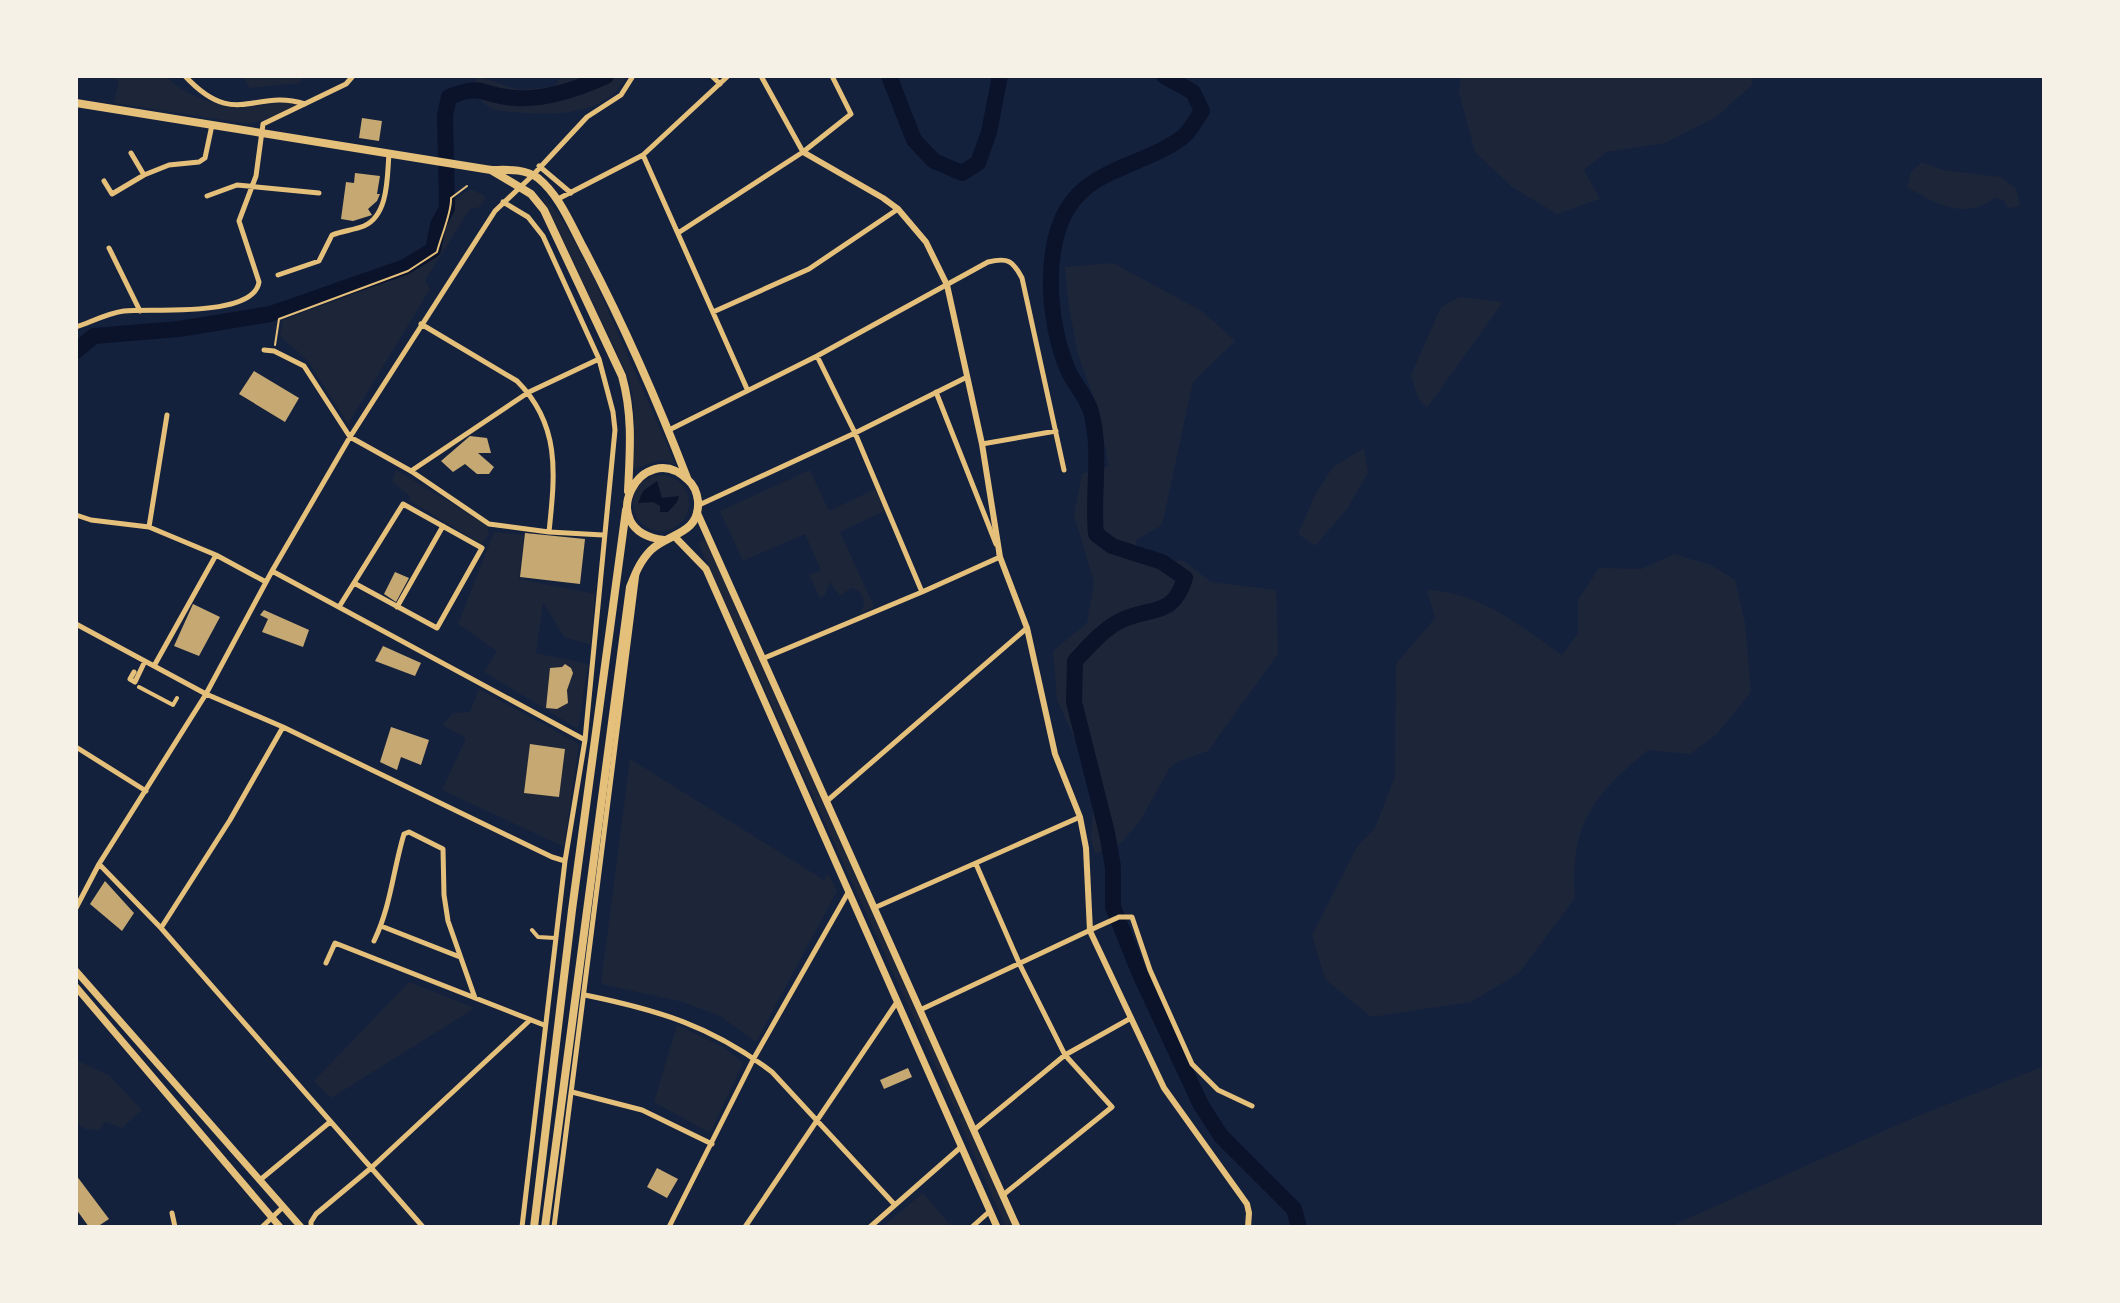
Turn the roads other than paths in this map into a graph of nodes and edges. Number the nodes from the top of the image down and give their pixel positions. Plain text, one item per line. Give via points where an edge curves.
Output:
1 (185, 76) edge
2 (353, 76) edge
3 (633, 76) edge
4 (712, 76) edge
5 (728, 76) edge
6 (761, 76) edge
7 (832, 76) edge
8 (720, 84) junction
9 (76, 103) edge
10 (307, 104) junction
11 (213, 124) junction
12 (260, 132) junction
13 (803, 152) junction
14 (131, 153) dead end
15 (389, 153) junction
16 (643, 155) junction
17 (539, 166) junction
18 (491, 170) junction
19 (144, 175) junction
20 (533, 175) junction
21 (104, 181) dead end
22 (253, 187) junction
23 (520, 188) junction
24 (319, 193) dead end
25 (571, 193) junction
26 (207, 196) dead end
27 (558, 199) junction
28 (503, 202) junction
29 (898, 209) junction
30 (678, 233) junction
31 (109, 248) dead end
32 (278, 275) dead end
33 (947, 285) junction
34 (580, 287) junction
35 (567, 293) junction
36 (140, 311) junction
37 (713, 312) junction
38 (421, 324) junction
39 (76, 327) edge
40 (264, 350) dead end
41 (817, 356) junction
42 (599, 359) junction
43 (967, 377) junction
44 (747, 389) junction
45 (529, 392) junction
46 (936, 392) junction
47 (167, 415) dead end
48 (669, 430) junction
49 (1056, 431) junction
50 (855, 433) junction
51 (350, 437) junction
52 (982, 444) junction
53 (1064, 470) dead end
54 (411, 471) junction
55 (687, 479) junction
56 (628, 495) junction
57 (626, 505) junction
58 (698, 509) junction
59 (76, 515) edge
60 (443, 526) junction
61 (149, 527) junction
62 (549, 532) junction
63 (603, 535) junction
64 (675, 537) junction
65 (664, 540) junction
66 (216, 555) junction
67 (1000, 557) junction
68 (272, 571) junction
69 (266, 582) junction
70 (354, 583) junction
71 (922, 592) junction
72 (339, 607) junction
73 (397, 607) junction
74 (598, 622) junction
75 (610, 623) junction
76 (76, 624) edge
77 (1027, 628) junction
78 (762, 659) junction
79 (145, 661) junction
80 (154, 666) junction
81 (134, 672) dead end
82 (139, 687) dead end
83 (206, 694) junction
84 (177, 698) dead end
85 (283, 727) junction
86 (585, 740) junction
87 (76, 747) edge
88 (147, 792) junction
89 (826, 802) junction
90 (602, 817) junction
91 (1080, 817) junction
92 (565, 861) junction
93 (99, 864) junction
94 (976, 864) junction
95 (849, 891) junction
96 (76, 908) edge
97 (873, 908) junction
98 (572, 910) junction
99 (559, 911) junction
100 (381, 926) junction
101 (161, 928) junction
102 (532, 930) dead end
103 (1090, 931) junction
104 (555, 938) junction
105 (374, 941) dead end
106 (460, 957) junction
107 (326, 963) dead end
108 (1020, 965) junction
109 (76, 971) edge
110 (76, 987) edge
111 (585, 995) junction
112 (475, 998) junction
113 (898, 1001) junction
114 (920, 1010) junction
115 (1132, 1018) junction
116 (529, 1021) junction
117 (544, 1025) junction
118 (1065, 1055) junction
119 (754, 1058) junction
120 (572, 1092) junction
121 (957, 1097) junction
122 (943, 1105) junction
123 (1252, 1106) dead end
124 (818, 1121) junction
125 (330, 1122) junction
126 (972, 1131) junction
127 (712, 1144) junction
128 (962, 1146) junction
129 (371, 1168) junction
130 (259, 1181) junction
131 (1003, 1195) junction
132 (895, 1205) junction
133 (283, 1207) junction
134 (990, 1211) junction
135 (172, 1213) dead end
136 (272, 1217) junction
137 (175, 1227) edge
138 (262, 1227) edge
139 (280, 1227) edge
140 (301, 1227) edge
141 (311, 1227) edge
142 (423, 1227) edge
143 (522, 1227) edge
144 (534, 1227) edge
145 (545, 1227) edge
146 (554, 1227) edge
147 (669, 1227) edge
148 (745, 1227) edge
149 (870, 1227) edge
150 (972, 1227) edge
151 (997, 1227) edge
152 (1017, 1227) edge
153 (1248, 1227) edge

1 - 10 street via 221,103
2 - 10 street
3 - 17 street via 621,95 587,117
4 - 8 street
5 - 8 street
6 - 13 street
7 - 13 street via 851,114
8 - 16 street
9 - 11 main road
10 - 12 street via 266,122
11 - 12 main road
11 - 19 street via 205,158
12 - 15 main road
12 - 22 street
13 - 29 street
13 - 30 street
14 - 19 street
15 - 18 main road
15 - 32 street via 378,215 366,225 332,235 319,261
16 - 25 street
16 - 30 street
17 - 20 street
17 - 25 street
18 - 20 main road
18 - 23 main road
19 - 21 street via 112,194
20 - 23 street
20 - 27 main road
22 - 24 street
22 - 26 street via 233,185
22 - 36 street via 239,221 258,290 231,303
23 - 28 street
23 - 34 main road via 544,210
25 - 27 street
27 - 48 main road
28 - 35 street via 528,217 543,236
28 - 38 street
29 - 33 street via 926,242
29 - 37 street via 809,269
30 - 37 street
31 - 36 street
33 - 41 street
33 - 43 street
33 - 49 street via 988,262 1014,263 1022,278
34 - 35 street
34 - 56 main road via 629,399
35 - 42 street
36 - 39 street via 123,311
37 - 44 street
38 - 45 street
38 - 51 street
40 - 51 street via 304,366
41 - 44 street
41 - 50 street
42 - 45 street
42 - 63 street via 615,430
43 - 46 street
43 - 52 street
44 - 48 street
45 - 54 street
45 - 62 street via 551,433 555,476
46 - 50 street
46 - 67 street
47 - 61 street
48 - 55 main road
49 - 52 street
49 - 53 street
50 - 58 street
50 - 71 street
51 - 54 street
51 - 68 street
52 - 67 street
54 - 62 street via 489,524
55 - 56 main road via 668,469 648,472
55 - 58 main road
56 - 57 main road
57 - 65 main road via 634,526
57 - 75 main road
58 - 64 main road via 693,523
58 - 78 main road
59 - 61 street
60 - 70 street via 403,504
60 - 73 street
60 - 73 street via 482,548 437,628
61 - 66 street
62 - 63 street
63 - 74 street
64 - 65 main road
64 - 95 main road via 706,569
65 - 90 main road via 650,550 630,587
66 - 69 street
66 - 80 street
67 - 71 street
67 - 77 street
68 - 69 street
68 - 72 street
69 - 83 street
70 - 72 street
70 - 73 street
71 - 78 street
72 - 86 street
74 - 75 street
74 - 86 street
75 - 98 main road
76 - 79 street
77 - 89 street
77 - 91 street via 1055,754
78 - 89 main road
79 - 80 street
79 - 81 street via 135,682 130,679
80 - 83 street
82 - 84 street via 173,705
83 - 85 street
83 - 88 street
85 - 92 street
85 - 101 street
86 - 92 street
87 - 88 street
88 - 93 street
89 - 97 main road
90 - 111 street
90 - 145 main road
91 - 94 street
91 - 103 street
92 - 99 street
93 - 96 street
93 - 101 street
94 - 97 street
94 - 108 street
95 - 113 main road
95 - 119 street
97 - 114 main road
98 - 99 street
98 - 144 main road
99 - 104 street
100 - 105 street
100 - 106 street
100 - 106 street via 396,860 409,832 443,849 448,921
101 - 125 street
102 - 104 street via 538,937
103 - 108 street
103 - 115 street
103 - 123 street via 1119,917 1132,917 1192,1064 1218,1090
104 - 117 street
106 - 112 street
107 - 112 street via 335,943
108 - 114 street
108 - 118 street
109 - 130 main road
110 - 136 main road
111 - 119 street via 660,1012 721,1037
111 - 120 street
112 - 116 street
113 - 122 main road
113 - 124 street
114 - 121 main road
115 - 118 street
115 - 153 street via 1164,1088 1247,1204
116 - 117 street
116 - 129 street
117 - 143 street
118 - 126 street
118 - 131 street via 1112,1107
119 - 124 street
119 - 127 street
120 - 127 street via 642,1110
120 - 146 street
121 - 122 main road via 946,1095
121 - 126 main road
122 - 128 main road
124 - 132 street
124 - 148 street
125 - 129 street
125 - 130 street
126 - 131 main road
127 - 147 street
128 - 132 street
128 - 134 main road
129 - 141 street via 316,1214
129 - 142 street
130 - 133 main road
131 - 152 main road
132 - 149 street
133 - 136 street
133 - 140 main road
134 - 150 street
134 - 151 main road
135 - 137 street
136 - 138 street
136 - 139 main road

